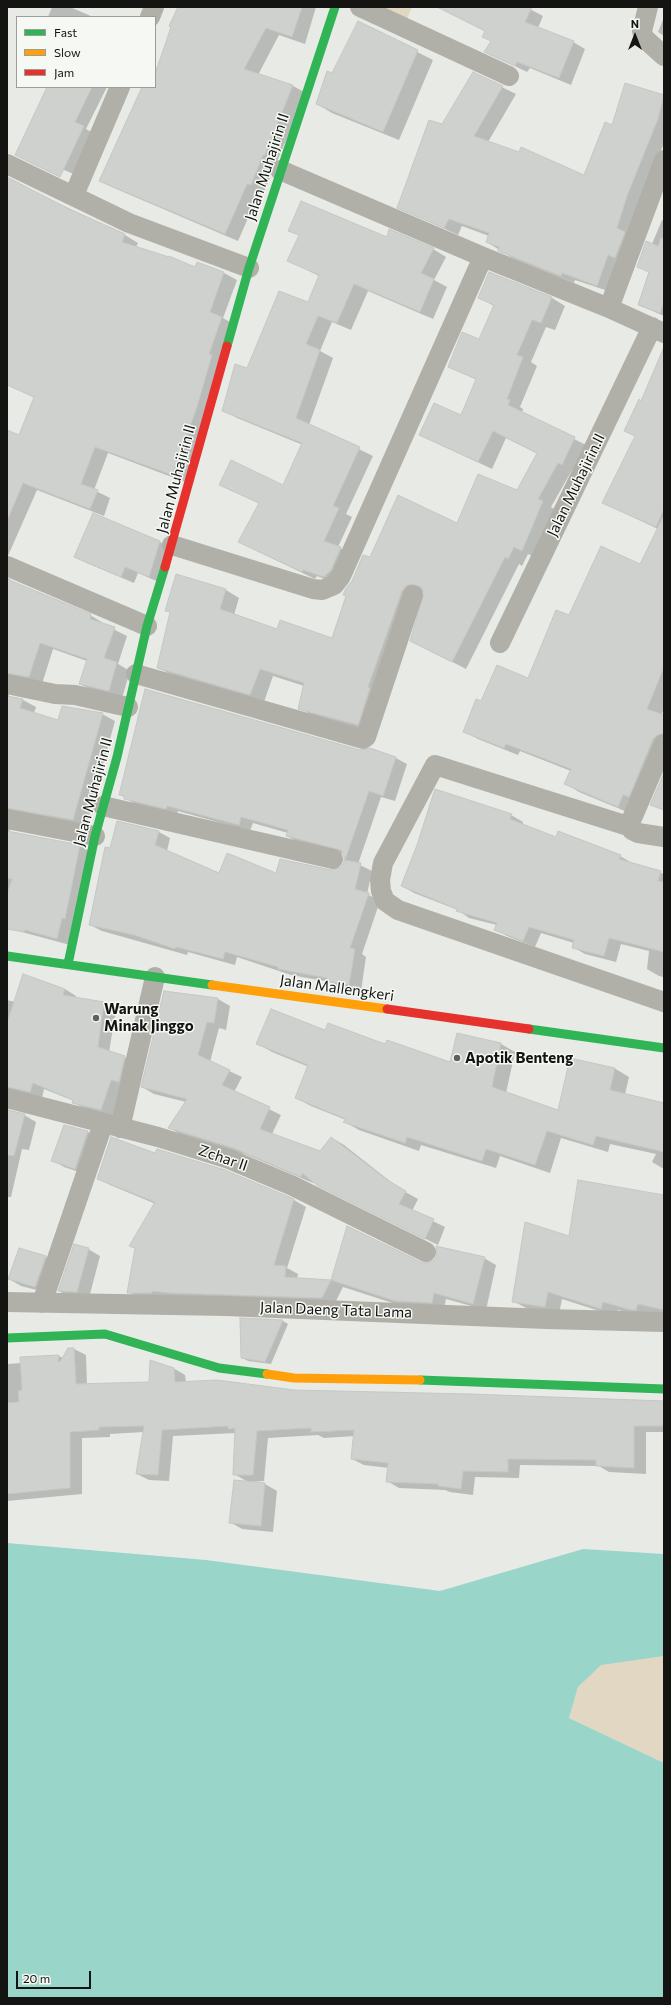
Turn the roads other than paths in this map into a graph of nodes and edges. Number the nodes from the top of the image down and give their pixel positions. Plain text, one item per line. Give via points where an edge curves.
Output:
1 (335, 7) edge
2 (360, 7) edge
3 (648, 7) edge
4 (664, 56) edge
5 (509, 76) dead end
6 (120, 88) edge
7 (664, 160) edge
8 (7, 164) edge
9 (280, 170) junction
10 (74, 195) junction
11 (483, 257) junction
12 (249, 268) junction
13 (609, 308) junction
14 (658, 330) edge
15 (172, 544) junction
16 (7, 566) edge
17 (413, 595) dead end
18 (147, 626) junction
19 (500, 644) dead end
20 (136, 674) junction
21 (7, 684) edge
22 (128, 708) junction
23 (664, 744) edge
24 (103, 806) junction
25 (7, 819) edge
26 (631, 827) junction
27 (95, 836) junction
28 (664, 837) edge
29 (333, 859) dead end
30 (7, 956) edge
31 (68, 964) junction
32 (156, 977) junction
33 (664, 1002) edge
34 (664, 1048) edge
35 (7, 1098) edge
36 (111, 1126) junction
37 (426, 1252) dead end
38 (7, 1302) edge
39 (42, 1303) junction
40 (664, 1322) edge
41 (7, 1338) edge
42 (664, 1389) edge

1 - 9 street, Jalan Muhajirin II
2 - 5 street
3 - 4 street via 642,31 644,38
6 - 10 street
7 - 13 street
8 - 10 street
9 - 11 street
9 - 12 street, Jalan Muhajirin II
10 - 12 street via 129,223
11 - 13 street
11 - 15 street via 334,585 322,590 313,589
12 - 15 street, Jalan Muhajirin II
13 - 14 street
14 - 19 street, Jalan Muhajirin.II
15 - 18 street, Jalan Muhajirin II
16 - 18 street
17 - 20 street via 366,737 363,739
18 - 20 street, Jalan Muhajirin II
20 - 22 street, Jalan Muhajirin II
21 - 22 street via 55,694 75,695
22 - 24 street, Jalan Muhajirin II
23 - 26 street via 631,818
24 - 27 street, Jalan Muhajirin II
24 - 29 street
25 - 27 street
26 - 28 street via 632,830 644,835
26 - 33 street via 435,765 383,863 380,891 385,901 398,910
27 - 31 street, Jalan Muhajirin II
30 - 31 street, Jalan Mallengkeri
31 - 32 street, Jalan Mallengkeri
32 - 34 street, Jalan Mallengkeri
32 - 36 street
35 - 36 street, Zchar II
36 - 37 street, Zchar II via 229,1158 293,1186
36 - 39 street
38 - 39 street, Jalan Daeng Tata Lama
39 - 40 street, Jalan Daeng Tata Lama via 226,1306
41 - 42 street via 105,1334 219,1368 294,1378 469,1380

